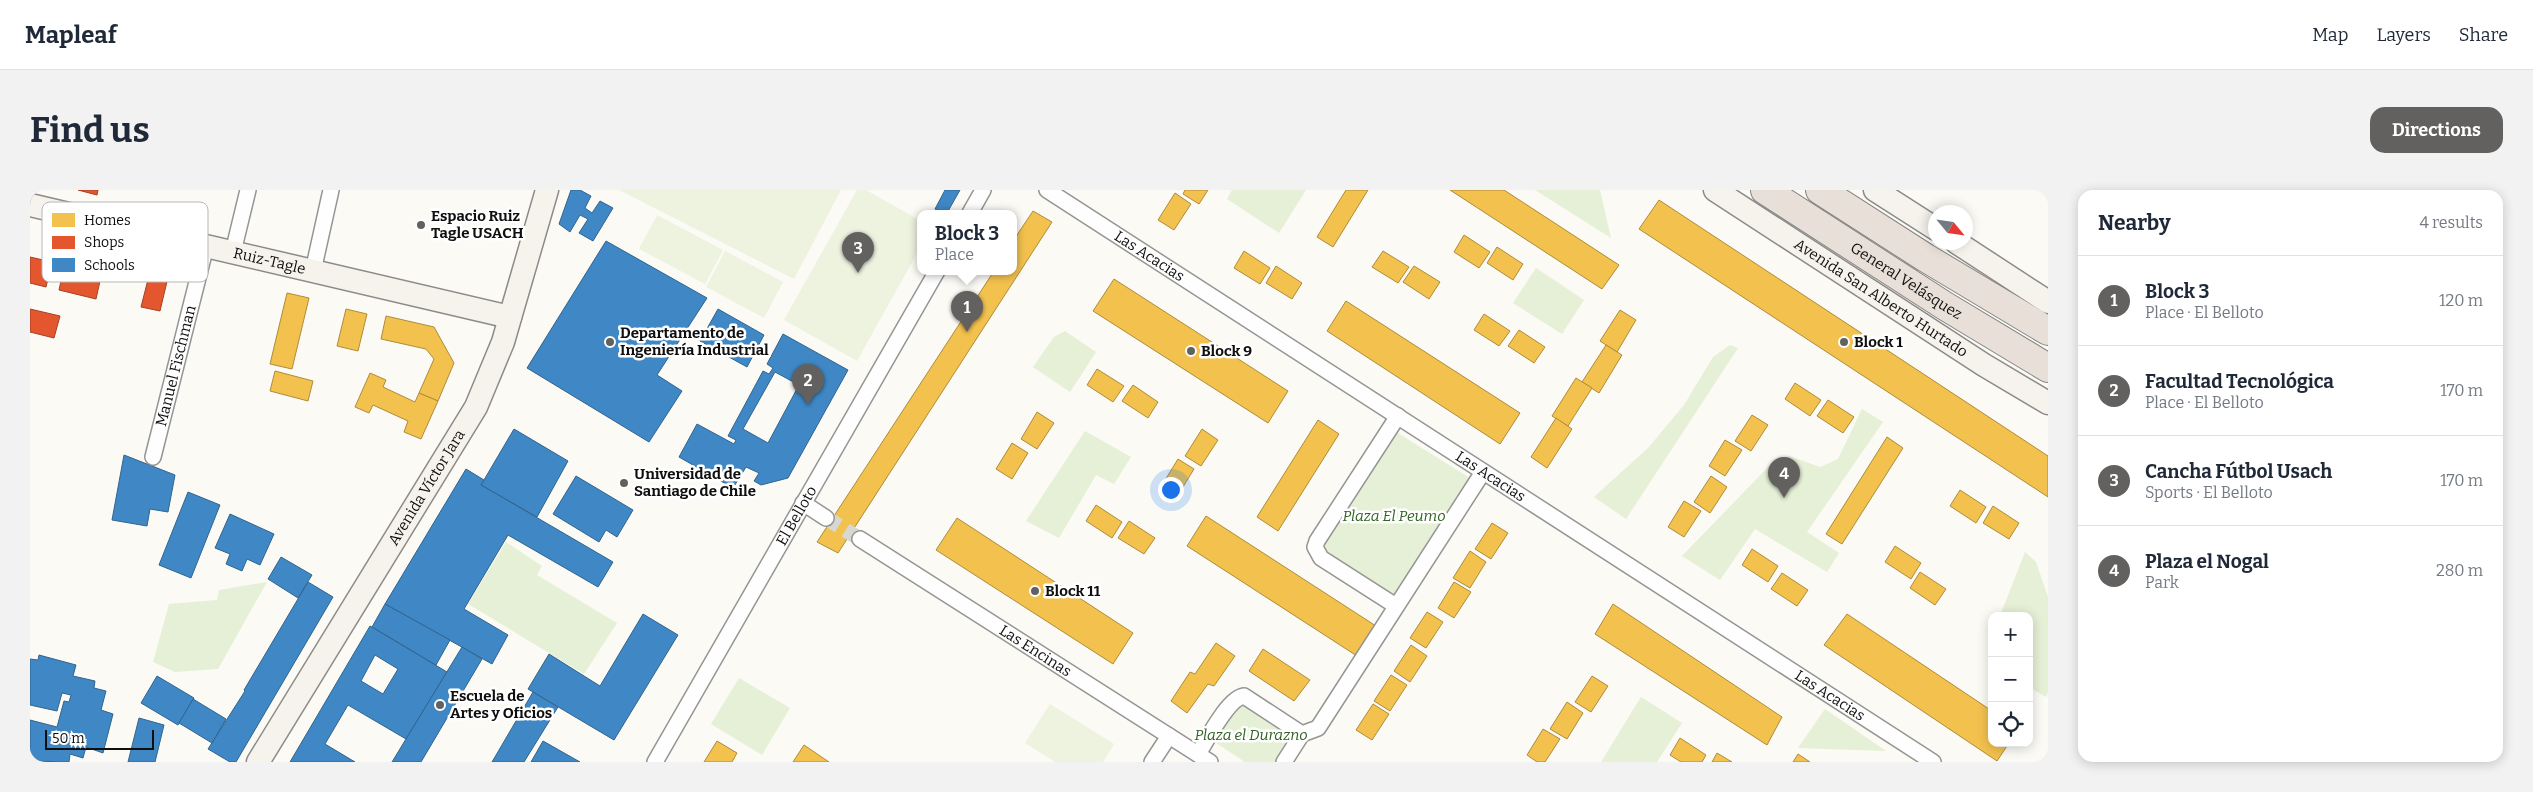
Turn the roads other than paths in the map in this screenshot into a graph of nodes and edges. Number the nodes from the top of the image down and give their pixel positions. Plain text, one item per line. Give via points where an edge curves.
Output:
1 (248, 190) edge
2 (331, 190) edge
3 (547, 190) edge
4 (983, 190) edge
5 (1047, 190) edge
6 (1715, 190) edge
7 (1765, 190) edge
8 (1820, 190) edge
9 (1875, 190) edge
10 (972, 210) edge
11 (1928, 224) edge
12 (208, 246) edge
13 (1968, 250) edge
14 (234, 252) junction
15 (313, 271) junction
16 (935, 275) edge
17 (197, 282) edge
18 (2048, 302) edge
19 (510, 317) junction
20 (2048, 331) edge
21 (2048, 368) edge
22 (2048, 402) edge
23 (1398, 416) junction
24 (153, 457) dead end
25 (1483, 472) junction
26 (803, 503) junction
27 (826, 518) tunnel mouth
28 (860, 539) tunnel mouth
29 (1396, 606) junction
30 (1302, 734) junction
31 (1169, 736) junction
32 (1204, 758) edge
33 (258, 762) edge
34 (655, 762) edge
35 (1152, 762) edge
36 (1284, 762) edge
37 (1933, 762) edge

1 - 14 street
2 - 15 street
3 - 19 main road, Avenida Víctor Jara
4 - 10 street
5 - 23 street, Las Acacias
6 - 22 main road, Avenida San Alberto Hurtado via 1930,330
7 - 21 highway, General Velásquez
8 - 20 highway, General Velásquez
9 - 11 main road
12 - 14 main road, Ruiz-Tagle
13 - 18 main road
14 - 15 main road, Ruiz-Tagle
15 - 19 main road, Ruiz-Tagle
16 - 26 street, El Belloto
17 - 24 street, Manuel Fischman
19 - 33 main road, Avenida Víctor Jara via 486,385 464,428
23 - 25 street, Las Acacias
23 - 29 street via 1315,547 1321,558
25 - 29 street
25 - 37 street, Las Acacias
26 - 27 street
26 - 34 street, El Belloto
28 - 31 street, Las Encinas
29 - 30 street via 1318,728
30 - 32 street via 1244,696 1231,704
30 - 36 street
31 - 32 street, Las Encinas
31 - 35 street

